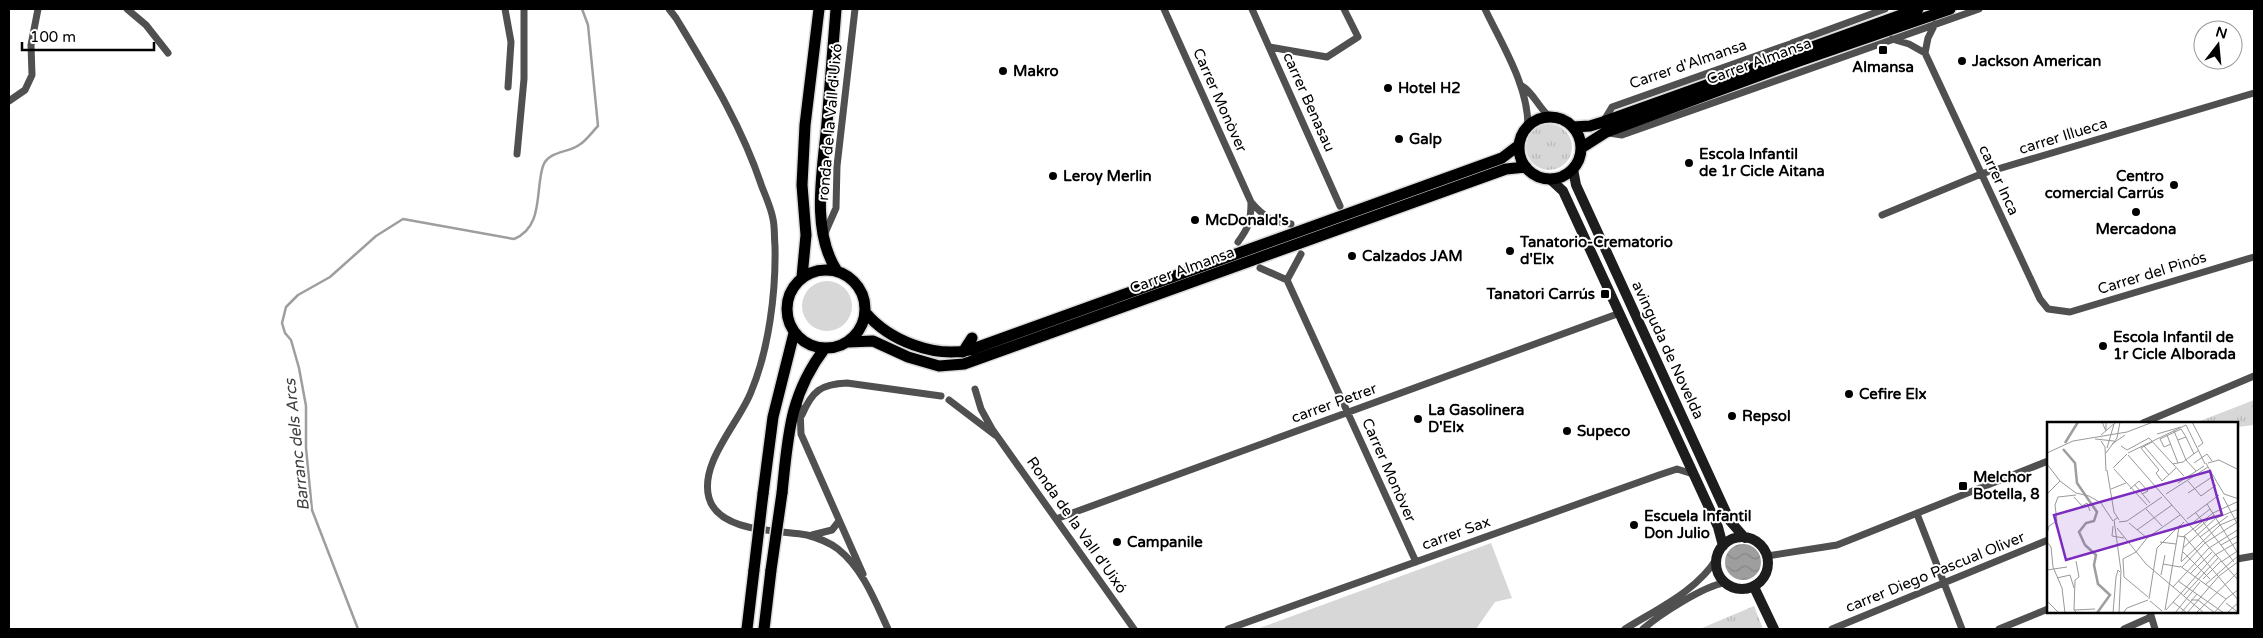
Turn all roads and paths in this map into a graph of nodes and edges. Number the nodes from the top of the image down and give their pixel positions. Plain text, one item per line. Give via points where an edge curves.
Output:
1 (38, 9) edge
2 (127, 9) edge
3 (505, 9) edge
4 (524, 9) edge
5 (669, 9) edge
6 (819, 9) edge
7 (836, 9) edge
8 (855, 9) edge
9 (1164, 9) edge
10 (1252, 9) edge
11 (1344, 9) edge
12 (1485, 9) edge
13 (1885, 9) edge
14 (1918, 9) edge
15 (1950, 9) edge
16 (1979, 9) edge
17 (1877, 10) edge
18 (1935, 24) junction
19 (1892, 39) junction
20 (1790, 44) junction
21 (1269, 47) junction
22 (1812, 47) junction
23 (168, 53) dead end
24 (1925, 53) junction
25 (1799, 61) junction
26 (1826, 64) junction
27 (1522, 86) junction
28 (508, 87) dead end
29 (2254, 94) edge
30 (9, 102) edge
31 (1551, 118) junction
32 (1528, 126) junction
33 (1573, 127) junction
34 (1605, 127) junction
35 (1519, 145) junction
36 (1581, 148) junction
37 (517, 154) dead end
38 (1526, 167) junction
39 (1573, 169) junction
40 (1981, 174) junction
41 (1550, 179) junction
42 (1251, 202) junction
43 (1340, 206) dead end
44 (1882, 215) dead end
45 (1290, 224) dead end
46 (823, 236) junction
47 (1238, 242) dead end
48 (1301, 254) dead end
49 (2254, 257) edge
50 (1260, 268) dead end
51 (837, 271) junction
52 (802, 277) junction
53 (1287, 280) junction
54 (865, 312) junction
55 (2056, 312) joint
56 (1620, 313) junction
57 (794, 333) junction
58 (972, 338) dead end
59 (848, 342) junction
60 (825, 348) junction
61 (963, 352) junction
62 (807, 374) junction
63 (2254, 376) edge
64 (975, 389) dead end
65 (941, 396) dead end
66 (949, 400) dead end
67 (1348, 412) junction
68 (800, 413) junction
69 (2145, 422) edge
70 (997, 436) junction
71 (2047, 461) edge
72 (1693, 474) junction
73 (1917, 514) junction
74 (1056, 519) junction
75 (838, 521) junction
76 (807, 536) junction
77 (1745, 538) junction
78 (2047, 540) edge
79 (1723, 546) junction
80 (1767, 556) junction
81 (2254, 556) edge
82 (1717, 558) junction
83 (2238, 559) edge
84 (1416, 562) junction
85 (1725, 583) junction
86 (867, 584) junction
87 (1944, 584) junction
88 (1754, 587) junction
89 (2047, 609) edge
90 (2151, 614) edge
91 (747, 629) edge
92 (764, 629) edge
93 (888, 629) edge
94 (1134, 629) edge
95 (1228, 629) edge
96 (1625, 629) edge
97 (1643, 629) edge
98 (1774, 629) edge
99 (1832, 629) edge
100 (1962, 629) edge
101 (1999, 629) edge
102 (2124, 629) edge
103 (2155, 629) edge

1 - 30 street via 31,46 32,75 25,90
2 - 23 street via 146,25
3 - 28 street via 510,42
4 - 37 street via 524,79
5 - 76 street via 735,118 774,220 774,294 759,371 713,462 706,484 709,501 731,522 745,528
6 - 52 main road via 805,125 802,185 806,235
7 - 46 main road via 820,189
8 - 46 street, ronda de la Vall d'Uixó via 836,208
9 - 42 street, Carrer Monòver
10 - 21 street, carrer Benasau
11 - 21 street via 1358,38 1326,57
12 - 27 street
13 - 17 street, Carrer d'Almansa
14 - 22 main road, Carrer d'Almansa
15 - 25 main road, Carrer Almansa
16 - 18 street, Carrer d'Almansa
17 - 20 street, Carrer d'Almansa
18 - 19 street, Carrer d'Almansa
18 - 24 street
19 - 24 street
19 - 26 street, Carrer d'Almansa
20 - 22 street, Carrer d'Almansa
20 - 34 street, Carrer d'Almansa via 1612,108
21 - 43 street, carrer Benasau
22 - 34 main road, Carrer d'Almansa
24 - 40 street, carrer Inca
25 - 26 street, Carrer d'Almansa
25 - 34 main road, Carrer Almansa
26 - 34 street, Carrer d'Almansa via 1622,135
27 - 31 street
27 - 32 street
29 - 40 street, carrer Illueca
31 - 32 main road
31 - 33 main road
32 - 35 main road
33 - 34 main road, Carrer d'Almansa
33 - 36 main road
34 - 36 main road, Carrer Almansa
35 - 38 main road via 1520,157
35 - 61 main road, Carrer Almansa via 1502,158
36 - 39 main road
38 - 41 main road via 1535,175
38 - 59 main road, Carrer Almansa via 1506,169 964,364 939,366 908,358 873,341
39 - 41 main road via 1562,177
39 - 77 main road, avinguda de Novelda via 1576,185 1730,521
40 - 44 street, carrer Illueca
40 - 55 street, carrer Inca via 2040,299 2048,309
41 - 56 main road, avinguda de Novelda via 1563,190
42 - 45 street, Carrer Monòver via 1268,219
42 - 47 street via 1251,220
46 - 51 main road
48 - 53 street
49 - 55 street, Carrer del Pinós via 2070,312
50 - 53 street
51 - 52 main road via 813,272
51 - 54 main road via 858,287 865,302
52 - 57 main road via 793,286 787,304 788,322
53 - 67 street, Carrer Monòver
54 - 59 main road via 860,329
54 - 61 main road, Carrer Almansa via 872,321 892,334 918,346 943,353
56 - 67 street, carrer Petrer
56 - 72 main road, avinguda de Novelda
57 - 60 main road via 802,341
57 - 91 main road, bridge via 773,417
58 - 61 main road
59 - 60 main road
60 - 62 main road
62 - 68 main road
62 - 92 main road, bridge via 794,404
63 - 69 street
64 - 70 street, Ronda de la Vall d'Uixó via 981,409
65 - 68 street via 833,384 819,389
66 - 70 street, Ronda de la Vall d'Uixó
67 - 74 street, carrer Petrer
67 - 84 street, Carrer Monòver
68 - 75 street via 801,434
70 - 74 street, Ronda de la Vall d'Uixó
71 - 73 street
72 - 79 main road, avinguda de Novelda via 1718,527
72 - 84 street, carrer Sax via 1677,469
73 - 80 street via 1836,545
73 - 87 street
74 - 94 street, Ronda de la Vall d'Uixó
75 - 76 street via 832,530
75 - 86 street
76 - 86 street via 825,541 839,550
77 - 79 main road via 1735,538
77 - 80 main road via 1759,544
78 - 87 street, carrer Diego Pascual Oliver
79 - 82 main road
80 - 88 main road via 1767,572
81 - 83 street
82 - 85 main road via 1718,572
82 - 96 street via 1694,585
84 - 95 street, carrer Sax
85 - 88 main road via 1739,589
85 - 97 street via 1711,586
86 - 93 street
87 - 99 street, carrer Diego Pascual Oliver
87 - 100 street
88 - 98 main road
89 - 101 street
90 - 102 street
90 - 103 street

